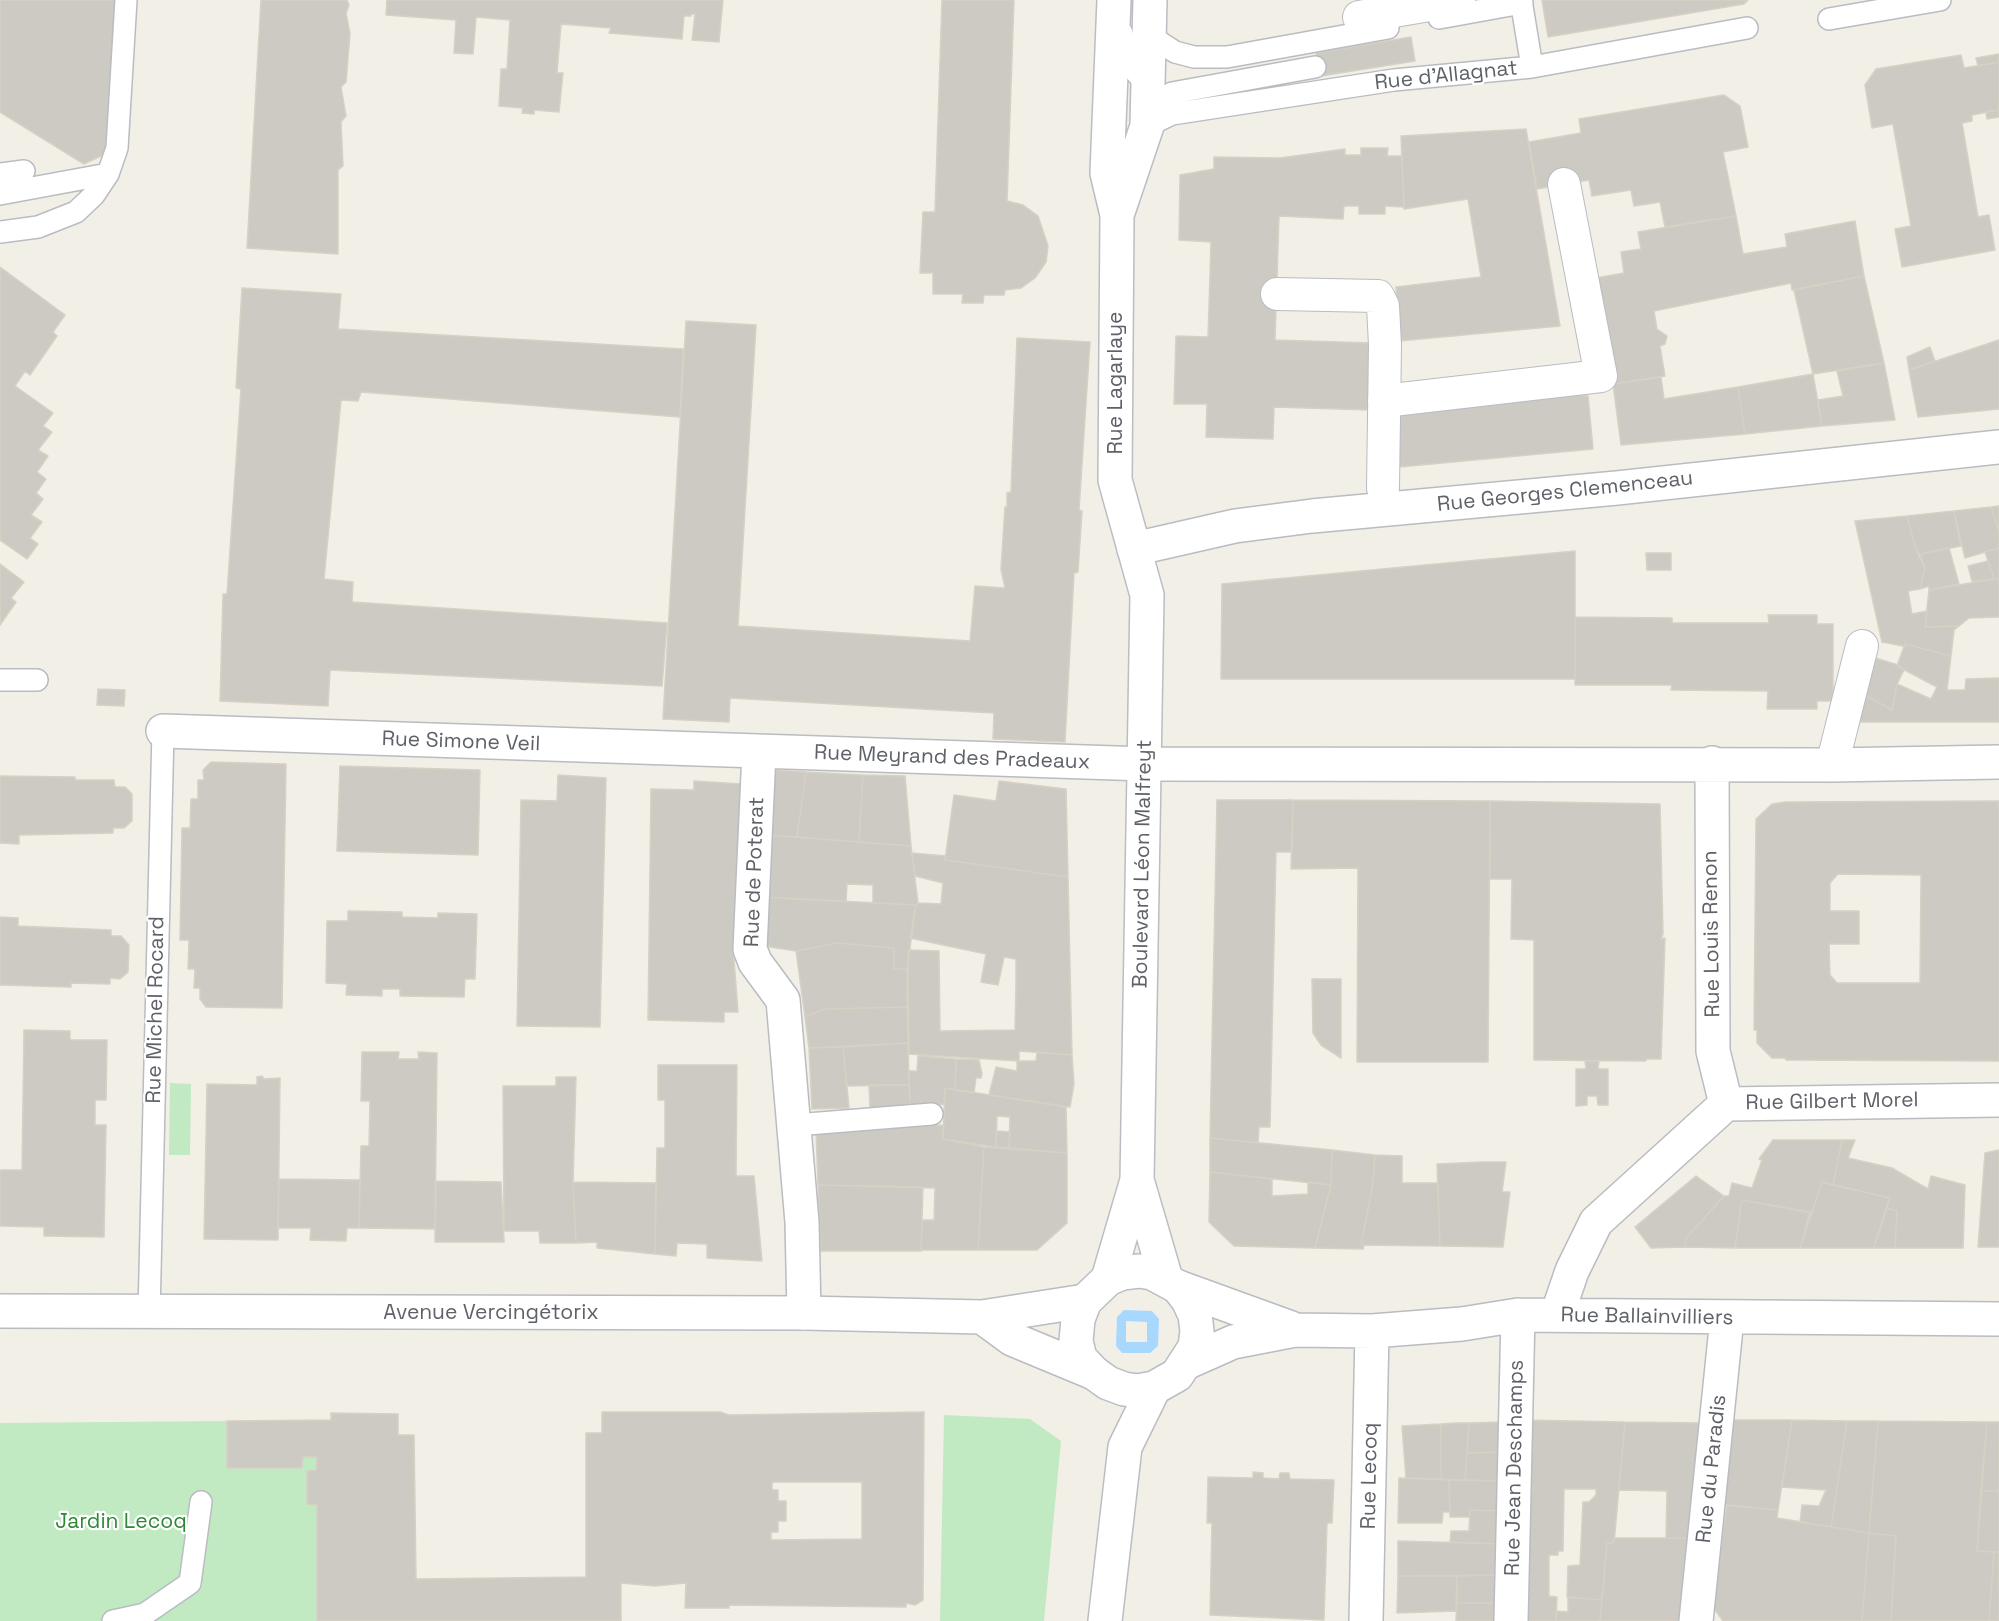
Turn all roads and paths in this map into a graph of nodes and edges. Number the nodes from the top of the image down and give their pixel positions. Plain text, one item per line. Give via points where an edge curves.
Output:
1 (126, 0) edge
2 (1114, 0) edge
3 (1150, 0) edge
4 (1398, 0) edge
5 (1459, 0) edge
6 (1940, 0) edge
7 (1521, 2) edge
8 (1368, 8) edge
9 (1830, 19) dead end
10 (1748, 28) dead end
11 (1149, 35) junction
12 (1316, 67) dead end
13 (1532, 67) junction
14 (1160, 90) junction
15 (1147, 126) junction
16 (24, 171) dead end
17 (0, 174) edge
18 (108, 174) junction
19 (1564, 184) dead end
20 (0, 194) edge
21 (1117, 215) junction
22 (0, 232) edge
23 (1277, 294) dead end
24 (1384, 401) junction
25 (1999, 447) edge
26 (1383, 488) dead end
27 (1134, 549) junction
28 (1862, 646) dead end
29 (0, 680) edge
30 (36, 680) dead end
31 (164, 731) joint
32 (759, 752) junction
33 (1999, 762) edge
34 (1712, 763) junction
35 (1145, 764) junction
36 (1832, 765) junction
37 (1999, 1100) edge
38 (1726, 1104) junction
39 (932, 1114) dead end
40 (795, 1125) junction
41 (1137, 1180) junction
42 (1172, 1283) junction
43 (1097, 1290) junction
44 (149, 1301) junction
45 (0, 1311) edge
46 (804, 1313) junction
47 (1518, 1315) junction
48 (1557, 1316) junction
49 (982, 1317) junction
50 (1727, 1318) junction
51 (1999, 1319) edge
52 (1295, 1330) junction
53 (1372, 1331) junction
54 (1094, 1373) junction
55 (1173, 1375) junction
56 (1125, 1447) junction
57 (201, 1502) dead end
58 (113, 1621) edge
59 (1105, 1621) edge
60 (1366, 1621) edge
61 (1511, 1621) edge
62 (1695, 1621) edge

1 - 18 lane via 117,148
2 - 14 lane via 1130,66
2 - 21 street, Rue Lagarlaye via 1107,173
3 - 11 street, Rue Lagarlaye
4 - 8 street
5 - 8 street
6 - 9 lane
7 - 11 lane via 1227,57 1194,57 1175,52
7 - 13 lane
10 - 13 lane, Rue d'Allagnat
11 - 14 street, Rue Lagarlaye
12 - 14 lane
13 - 15 lane, Rue d'Allagnat via 1394,80 1172,114
14 - 15 street, Rue Lagarlaye
15 - 21 street, Rue Lagarlaye
16 - 17 lane
18 - 20 lane
18 - 22 lane via 76,212 38,227
19 - 24 street via 1601,376
21 - 27 street, Rue Lagarlaye via 1115,480
23 - 24 street via 1378,296 1383,306
24 - 26 street
25 - 27 street, Rue Georges Clemenceau via 1312,516 1235,526
27 - 35 street, Boulevard Léon Malfreyt via 1147,595
28 - 36 street
29 - 30 lane
31 - 32 street, Rue Simone Veil
31 - 44 lane, Rue Michel Rocard
32 - 35 street, Rue Meyrand des Pradeaux
32 - 40 street, Rue de Poterat via 750,949 783,1000
33 - 36 street, Rue Meyrand des Pradeaux
34 - 35 street, Rue Meyrand des Pradeaux
34 - 36 street, Rue Meyrand des Pradeaux
34 - 38 street, Rue Louis Renon via 1713,1052
35 - 41 street, Boulevard Léon Malfreyt
37 - 38 street, Rue Gilbert Morel
38 - 48 street, Rue Gilbert Morel via 1596,1222 1572,1271
39 - 40 lane
40 - 46 street, Rue de Poterat
41 - 42 street, Boulevard Léon Malfreyt
41 - 43 street, Boulevard Léon Malfreyt
42 - 43 street, Avenue Vercingétorix via 1138,1271 1122,1273
42 - 52 street, Rue Ballainvilliers
42 - 55 street via 1188,1300 1195,1315 1195,1347
43 - 49 street, Avenue Vercingétorix
43 - 54 street, Boulevard Léon Malfreyt via 1078,1319 1076,1341 1080,1358
44 - 45 street, Avenue Vercingétorix
44 - 46 street, Avenue Vercingétorix
46 - 49 street, Avenue Vercingétorix
47 - 48 street, Rue Ballainvilliers
47 - 53 street, Rue Ballainvilliers
47 - 61 street, Rue Jean Deschamps
48 - 50 street, Rue Ballainvilliers
49 - 54 street via 1012,1339
50 - 51 street, Rue Ballainvilliers
50 - 62 street, Rue du Paradis
52 - 53 street, Rue Ballainvilliers
52 - 55 street, Rue Ballainvilliers via 1233,1342
53 - 60 street, Rue Lecoq
54 - 55 street via 1124,1389
54 - 56 street, Boulevard Léon Malfreyt via 1117,1418
55 - 56 street
56 - 59 street
57 - 58 lane via 190,1583 145,1614

